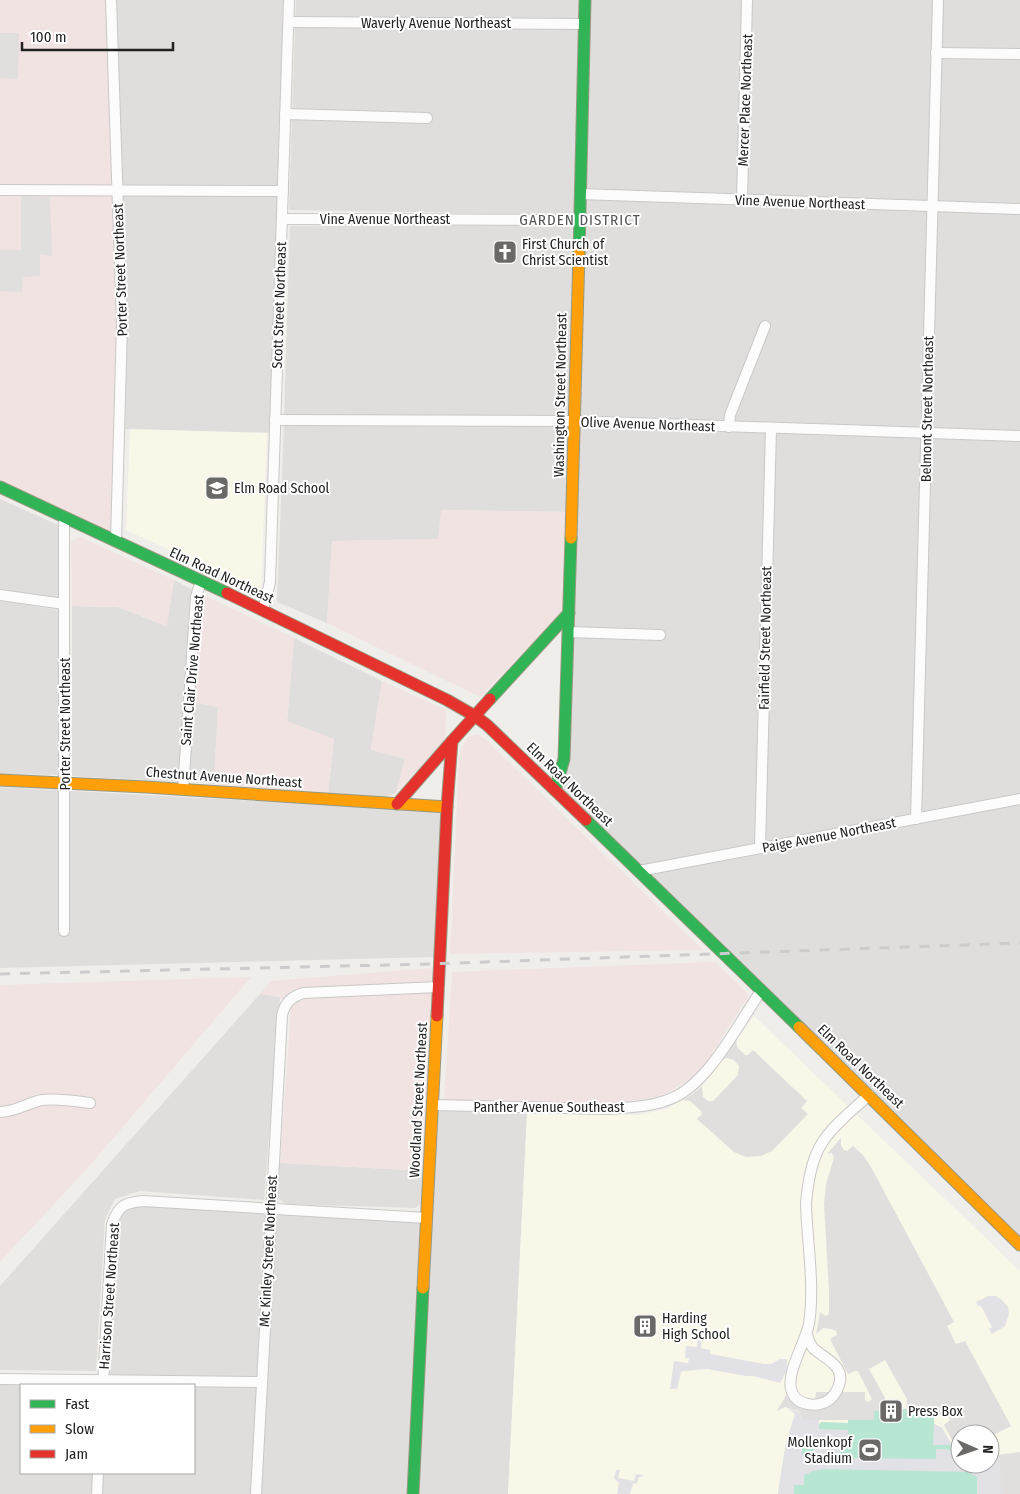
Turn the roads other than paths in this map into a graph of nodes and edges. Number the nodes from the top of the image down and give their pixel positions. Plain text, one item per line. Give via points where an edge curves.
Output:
1 (111, 0) edge
2 (289, 0) edge
3 (585, 0) edge
4 (747, 0) edge
5 (938, 0) edge
6 (289, 22) junction
7 (584, 24) junction
8 (936, 53) junction
9 (1020, 54) edge
10 (286, 114) junction
11 (426, 118) dead end
12 (0, 190) edge
13 (118, 190) junction
14 (283, 191) junction
15 (580, 194) junction
16 (742, 200) junction
17 (932, 206) junction
18 (1020, 209) edge
19 (282, 219) junction
20 (579, 220) junction
21 (765, 326) dead end
22 (275, 420) junction
23 (574, 421) junction
24 (729, 427) junction
25 (771, 429) junction
26 (926, 433) junction
27 (1020, 436) edge
28 (0, 486) edge
29 (64, 518) junction
30 (116, 541) junction
31 (201, 581) junction
32 (0, 594) edge
33 (64, 604) junction
34 (263, 610) junction
35 (569, 613) junction
36 (569, 632) junction
37 (660, 635) dead end
38 (475, 716) junction
39 (452, 741) junction
40 (0, 780) edge
41 (65, 784) junction
42 (183, 790) junction
43 (555, 790) junction
44 (1020, 799) edge
45 (397, 804) junction
46 (447, 807) junction
47 (916, 819) junction
48 (760, 848) junction
49 (638, 871) junction
50 (64, 931) dead end
51 (439, 987) junction
52 (761, 991) junction
53 (869, 1094) junction
54 (90, 1103) dead end
55 (433, 1105) junction
56 (0, 1112) edge
57 (271, 1209) junction
58 (427, 1218) junction
59 (1019, 1243) edge
60 (807, 1334) junction
61 (0, 1379) edge
62 (261, 1382) junction
63 (103, 1383) edge
64 (98, 1474) edge
65 (97, 1494) edge
66 (256, 1494) edge
67 (414, 1494) edge

1 - 13 street, Porter Street Northeast
2 - 6 street, Scott Street Northeast
3 - 7 street, Washington Street Northeast
4 - 16 street, Mercer Place Northeast
5 - 8 street, Belmont Street Northeast
6 - 7 street, Waverly Avenue Northeast
6 - 10 street, Scott Street Northeast
7 - 15 street, Washington Street Northeast
8 - 9 street
8 - 17 street, Belmont Street Northeast
10 - 11 street
10 - 14 street, Scott Street Northeast
12 - 13 street
13 - 14 street
13 - 30 street, Porter Street Northeast via 122,334
14 - 19 street, Scott Street Northeast
15 - 16 street, Vine Avenue Northeast
15 - 20 street, Washington Street Northeast
16 - 17 street, Vine Avenue Northeast
17 - 18 street, Vine Avenue Northeast
17 - 26 street, Belmont Street Northeast
19 - 20 street, Vine Avenue Northeast
19 - 22 street, Scott Street Northeast
20 - 23 street, Washington Street Northeast
21 - 24 street via 730,415
22 - 23 street, Olive Avenue Northeast
22 - 34 street, Scott Street Northeast via 270,582
23 - 24 street, Olive Avenue Northeast
23 - 35 street, Washington Street Northeast
24 - 25 street, Olive Avenue Northeast
25 - 26 street, Olive Avenue Northeast
25 - 48 street, Fairfield Street Northeast
26 - 27 street, Olive Avenue Northeast
26 - 47 street, Belmont Street Northeast
28 - 29 street, Elm Road Northeast
29 - 30 street, Elm Road Northeast
29 - 33 street, Porter Street Northeast
30 - 31 street, Elm Road Northeast
31 - 34 street, Elm Road Northeast
31 - 42 street, Saint Clair Drive Northeast via 196,596
32 - 33 street
33 - 41 street, Porter Street Northeast
34 - 38 street, Elm Road Northeast
35 - 36 street, Washington Street Northeast
35 - 38 street
36 - 37 street
36 - 43 street, Washington Street Northeast via 564,759
38 - 39 street
38 - 43 street, Elm Road Northeast
39 - 45 street
39 - 46 street, Woodland Street Northeast
40 - 41 street, Chestnut Avenue Northeast
41 - 42 street, Chestnut Avenue Northeast
41 - 50 street, Porter Street Northeast
42 - 45 street, Chestnut Avenue Northeast
43 - 49 street, Elm Road Northeast
44 - 47 street, Paige Avenue Northeast
45 - 46 street, Chestnut Avenue Northeast
46 - 51 street, Woodland Street Northeast
47 - 48 street, Paige Avenue Northeast
48 - 49 street, Paige Avenue Northeast
49 - 52 street, Elm Road Northeast
51 - 55 street, Woodland Street Northeast
51 - 57 street, Mc Kinley Street Northeast via 303,993 292,998 283,1009
52 - 53 street, Elm Road Northeast
52 - 55 street, Panther Avenue Southeast via 700,1078 669,1100 609,1109
53 - 59 street, Elm Road Northeast
53 - 60 street via 832,1129 812,1167 806,1203 811,1291
54 - 56 street via 42,1100
55 - 58 street, Woodland Street Northeast
57 - 58 street
57 - 62 street, Mc Kinley Street Northeast
57 - 63 street, Harrison Street Northeast via 143,1201 120,1208 112,1224
58 - 67 street, Woodland Street Northeast
60 - 60 street via 793,1369 791,1389 796,1399 814,1406 831,1398 840,1381 835,1364 811,1345
61 - 63 street
62 - 63 street
62 - 66 street, Mc Kinley Street Northeast
64 - 65 street

